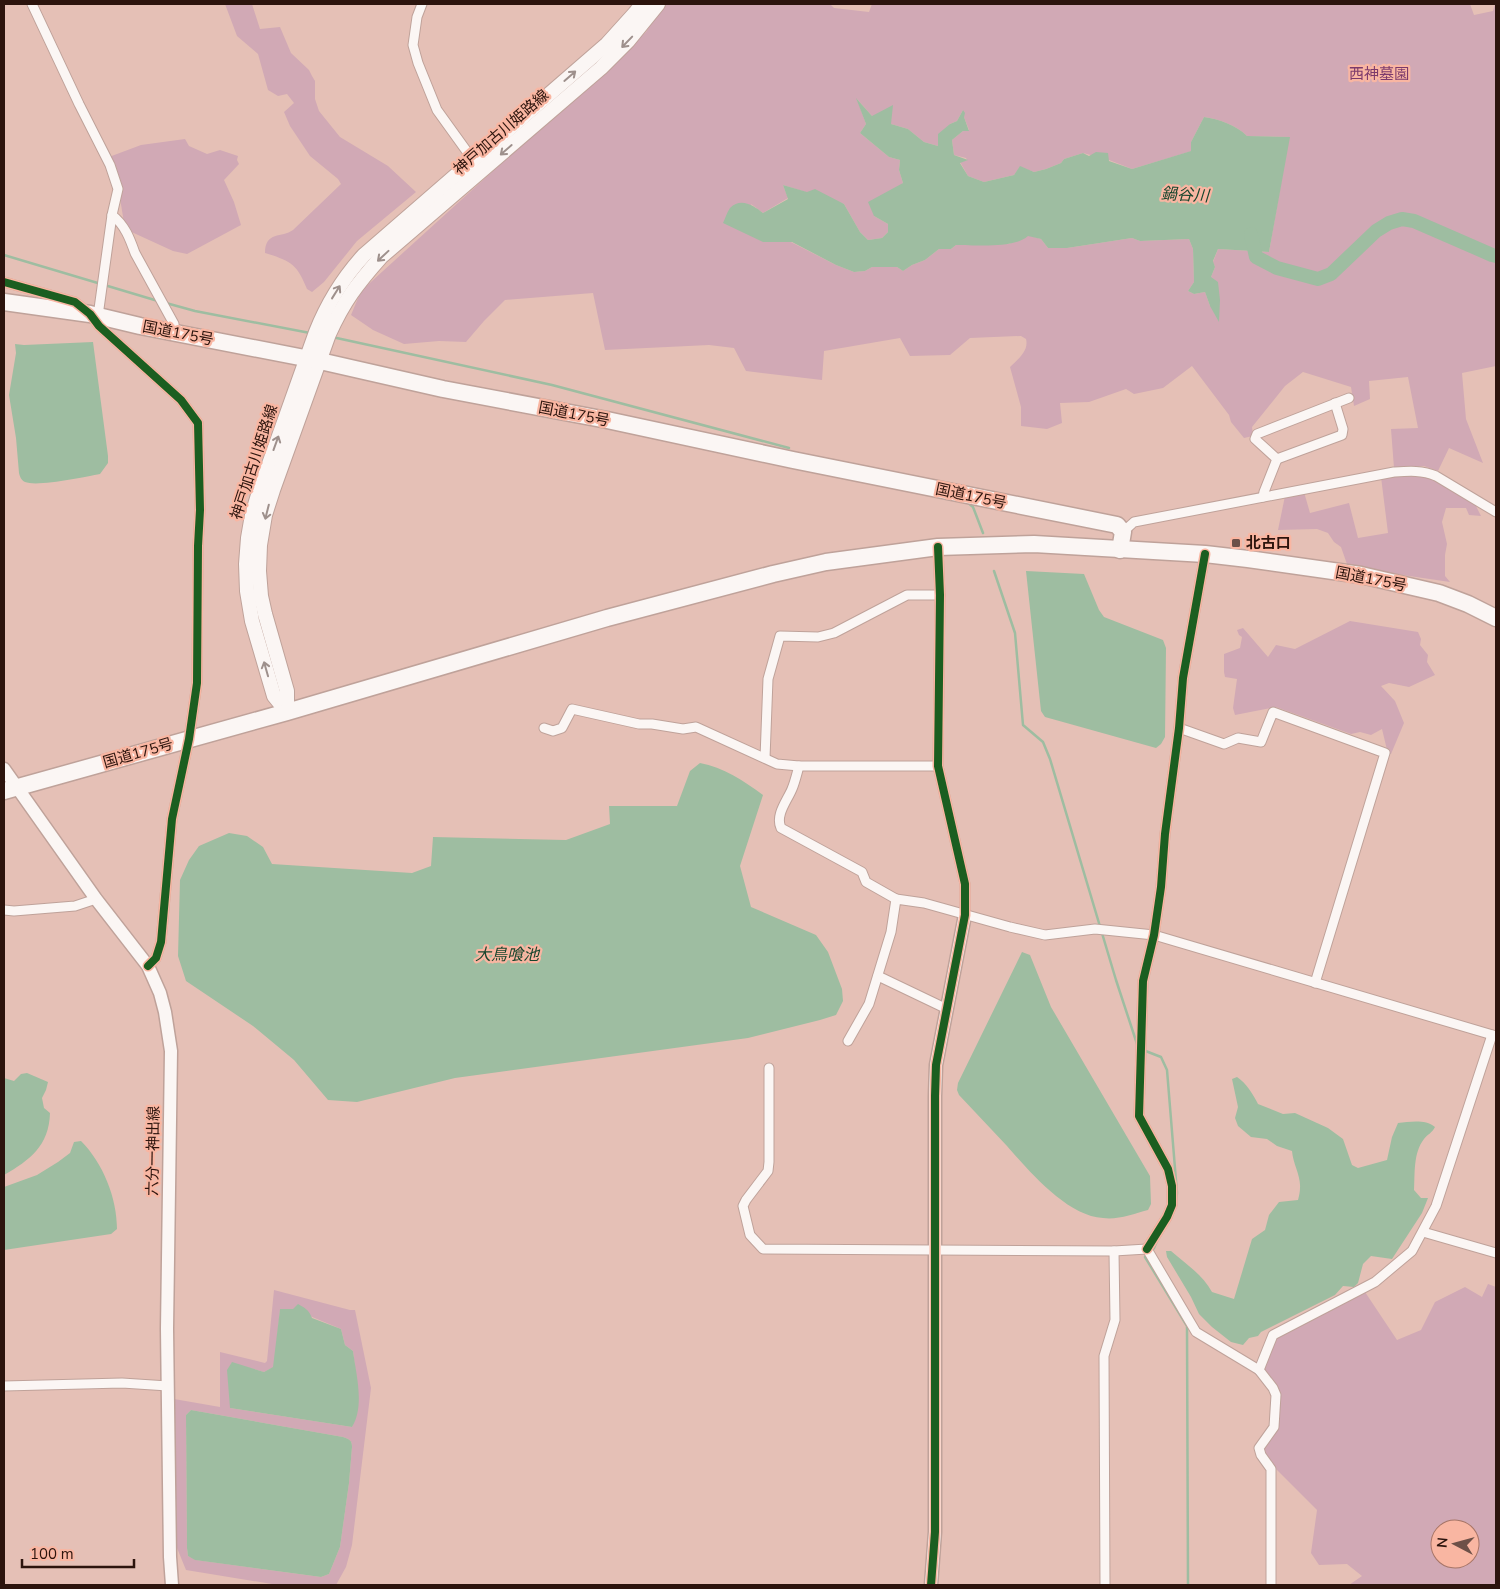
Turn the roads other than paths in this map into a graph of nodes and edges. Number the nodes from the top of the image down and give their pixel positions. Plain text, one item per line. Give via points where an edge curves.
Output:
1 (32, 4) edge
2 (422, 4) edge
3 (642, 4) edge
4 (658, 4) edge
5 (473, 160) junction
6 (112, 215) junction
7 (4, 282) edge
8 (4, 302) edge
9 (94, 315) junction
10 (175, 333) junction
11 (313, 360) junction
12 (1349, 398) dead end
13 (1335, 403) junction
14 (1277, 458) junction
15 (1263, 497) junction
16 (1496, 512) edge
17 (1123, 532) junction
18 (938, 547) junction
19 (1120, 550) junction
20 (1206, 554) junction
21 (940, 595) junction
22 (1496, 618) edge
23 (286, 712) junction
24 (544, 728) dead end
25 (1179, 728) junction
26 (188, 739) junction
27 (765, 758) junction
28 (799, 766) junction
29 (938, 766) junction
30 (4, 768) edge
31 (10, 789) edge
32 (96, 899) junction
33 (896, 899) junction
34 (4, 910) edge
35 (965, 915) junction
36 (1154, 935) junction
37 (148, 966) junction
38 (878, 976) junction
39 (1315, 983) junction
40 (947, 1009) junction
41 (1494, 1036) edge
42 (848, 1041) dead end
43 (769, 1068) dead end
44 (1423, 1232) junction
45 (1147, 1249) junction
46 (935, 1250) junction
47 (1114, 1250) junction
48 (1496, 1253) edge
49 (1259, 1370) junction
50 (4, 1386) edge
51 (168, 1386) junction
52 (172, 1585) edge
53 (931, 1585) edge
54 (1105, 1585) edge
55 (1271, 1585) edge

1 - 6 street via 110,165 118,189
2 - 5 street via 413,45 418,63 437,110
5 -> 3 main road, 神戸加古川姫路線 via 607,44
4 -> 11 main road, 神戸加古川姫路線 via 601,68 381,257 352,291
11 -> 5 main road, 神戸加古川姫路線 via 316,332 327,306 351,270
6 - 9 street
6 - 10 street via 121,222 134,253 174,324
7 - 9 street via 75,302
8 - 9 highway, 国道175号
9 - 10 highway, 国道175号
9 - 26 street via 99,326 181,400 198,423 197,683
10 - 11 highway, 国道175号
11 - 17 highway, 国道175号 via 1117,525
11 - 23 main road, 神戸加古川姫路線 via 258,495 246,564 252,621 274,696
12 - 13 street
13 - 14 street via 1342,435
13 - 14 street via 1256,434 1255,439
14 - 15 street
15 - 16 street via 1414,470 1436,476
15 - 17 street via 1134,522
17 - 19 highway
18 - 19 highway, 国道175号 via 1034,544
18 - 21 street
18 - 23 highway, 国道175号 via 826,562 773,574 607,618
19 - 20 highway, 国道175号
20 - 22 highway, 国道175号 via 1371,577 1439,592
20 - 25 street via 1183,678
21 - 27 street via 907,595 834,633 818,637 780,636 768,680
21 - 29 street
23 - 26 highway, 国道175号
24 - 27 street via 553,731 562,728 572,709 639,724 683,729 696,727
25 - 36 street
25 - 39 street via 1224,744 1238,738 1261,742 1273,712 1385,753
26 - 31 highway, 国道175号
26 - 37 street via 172,819 161,942 156,958
27 - 28 street via 777,764
28 - 29 street
28 - 33 street via 792,790 782,807 781,828 862,872 866,882
29 - 35 street via 965,884
30 - 31 main road, 六分一神出線
31 - 32 main road, 六分一神出線
32 - 34 street via 75,906
32 - 37 main road, 六分一神出線
33 - 35 street
33 - 38 street via 891,932
35 - 36 street via 1045,935 1095,929
35 - 40 main road
36 - 39 street
36 - 45 street via 1143,981 1139,1116 1168,1169 1172,1205
37 - 51 main road, 六分一神出線 via 160,993 171,1051 166,1329
38 - 40 street
38 - 42 street via 869,1004
39 - 41 street
40 - 46 main road via 936,1065
41 - 44 street via 1436,1206
43 - 46 street via 768,1171 743,1206 750,1234 763,1249
44 - 48 street
44 - 49 street via 1412,1252 1376,1282 1273,1335
45 - 47 street
45 - 49 street via 1196,1332
46 - 47 street
46 - 53 main road via 935,1532
47 - 54 street via 1115,1320 1104,1356
49 - 55 street via 1276,1395 1274,1427 1259,1448 1271,1469
50 - 51 street via 122,1383
51 - 52 main road, 六分一神出線

